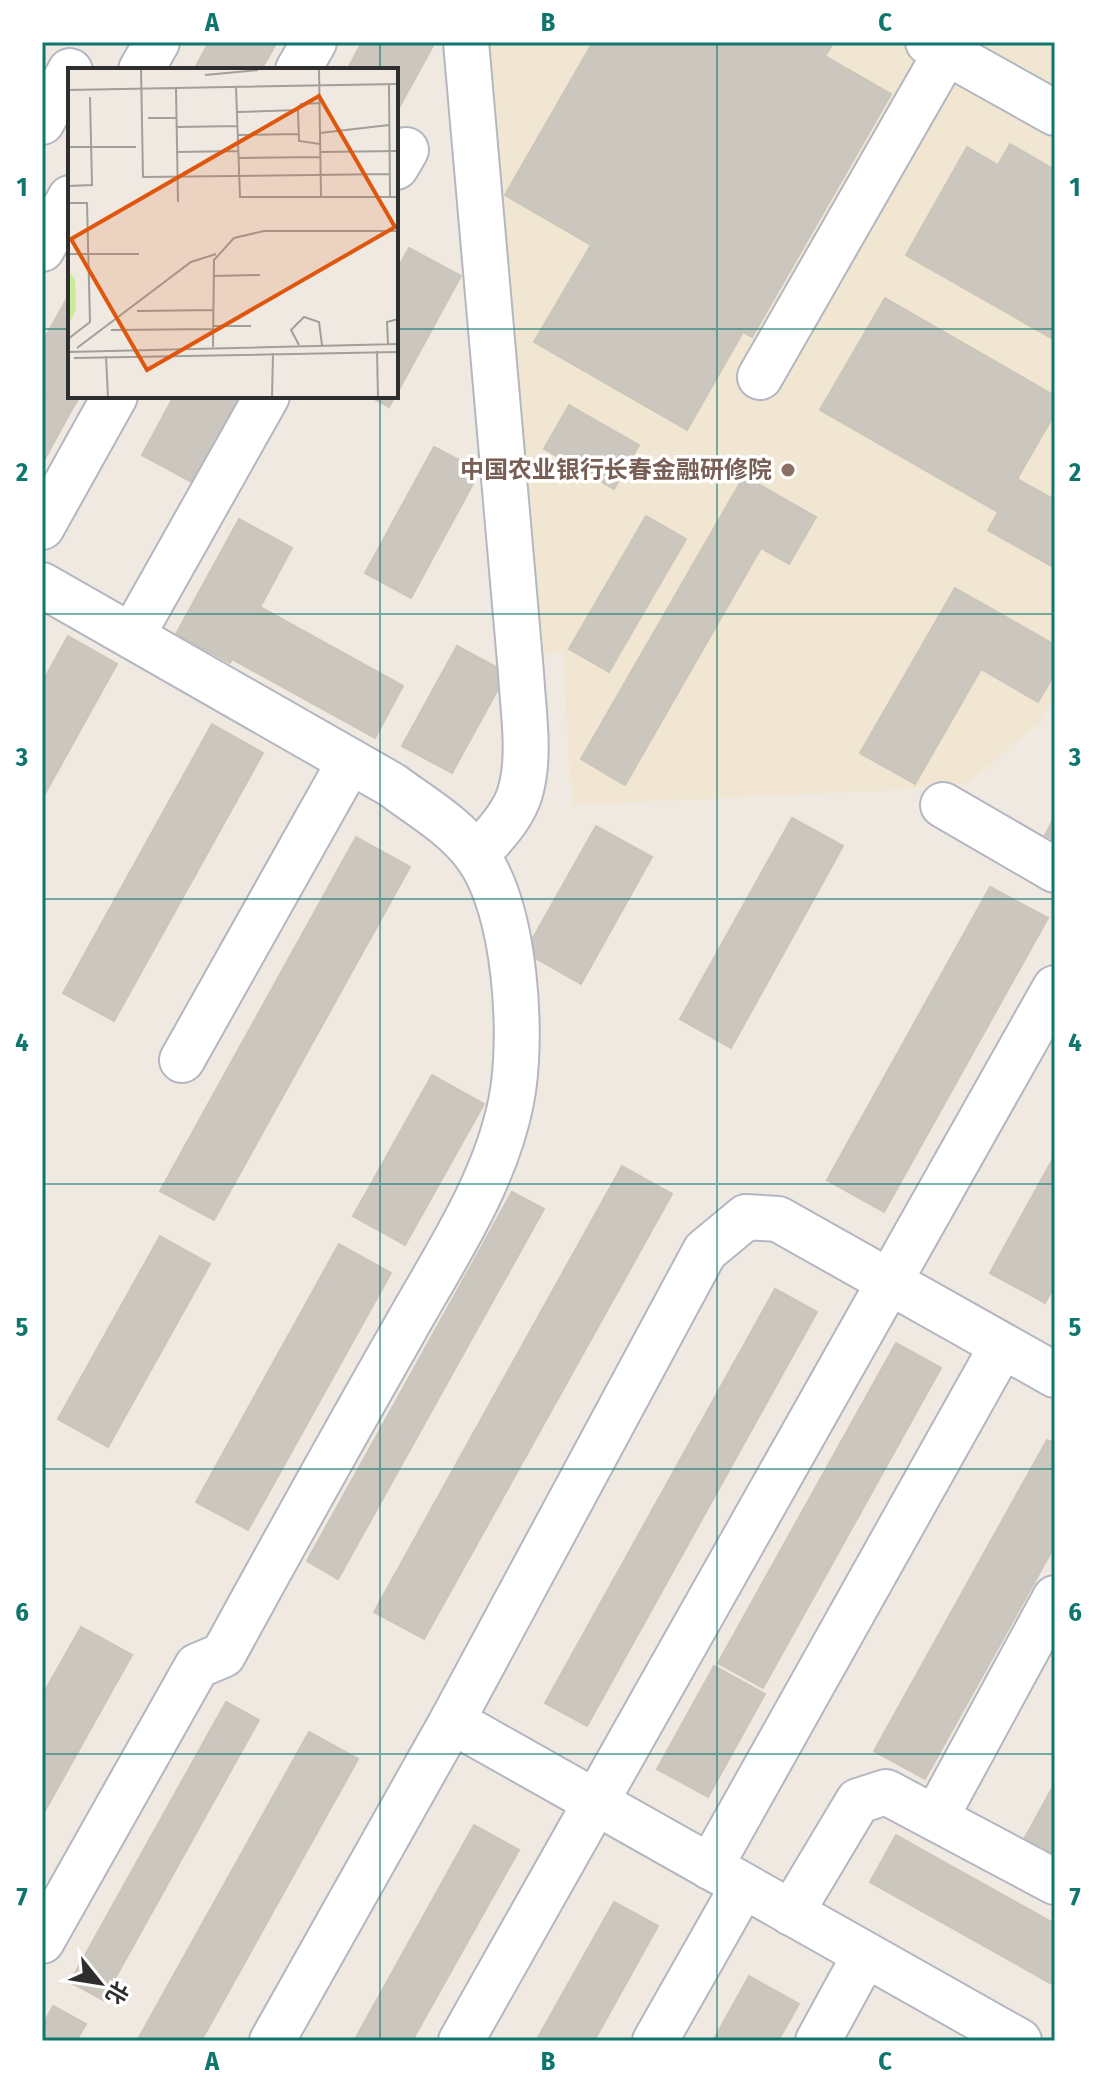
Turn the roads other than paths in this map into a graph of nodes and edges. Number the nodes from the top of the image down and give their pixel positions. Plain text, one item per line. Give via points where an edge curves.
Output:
1 (86, 42) edge
2 (157, 42) edge
3 (314, 42) edge
4 (466, 42) edge
5 (942, 45) edge
6 (71, 68) edge
7 (142, 68) edge
8 (299, 68) edge
9 (68, 74) edge
10 (1055, 113) edge
11 (42, 122) edge
12 (68, 202) edge
13 (42, 249) edge
14 (760, 377) dead end
15 (114, 398) edge
16 (266, 398) edge
17 (42, 527) edge
18 (42, 585) edge
19 (132, 636) junction
20 (350, 761) junction
21 (943, 805) dead end
22 (477, 855) junction
23 (1055, 870) edge
24 (1055, 988) edge
25 (182, 1060) dead end
26 (887, 1283) junction
27 (1002, 1346) junction
28 (1052, 1367) edge
29 (1055, 1598) edge
30 (452, 1721) junction
31 (596, 1803) junction
32 (936, 1817) junction
33 (726, 1876) junction
34 (1055, 1882) edge
35 (791, 1913) junction
36 (42, 1941) edge
37 (865, 1955) junction
38 (272, 2041) edge
39 (461, 2041) edge
40 (655, 2041) edge
41 (818, 2041) edge
42 (1019, 2041) edge

1 - 6 street
2 - 7 street
3 - 8 street
4 - 22 street via 525,766 520,796
5 - 10 street
5 - 14 street
9 - 11 street
12 - 13 street
15 - 17 street
16 - 19 street
18 - 19 street
19 - 20 street
20 - 22 street via 392,785
20 - 25 street
21 - 23 street
22 - 36 street via 500,904 513,967 516,1030 512,1102 491,1166 223,1655 197,1666
24 - 26 street
26 - 27 street
26 - 30 street via 778,1219 746,1217 705,1251
26 - 31 street
27 - 28 street
27 - 33 street
29 - 32 street
30 - 31 street
30 - 38 street
31 - 33 street
31 - 39 street
32 - 34 street
32 - 35 street via 886,1792 858,1801
33 - 35 street
33 - 40 street
35 - 37 street
37 - 41 street
37 - 42 street

